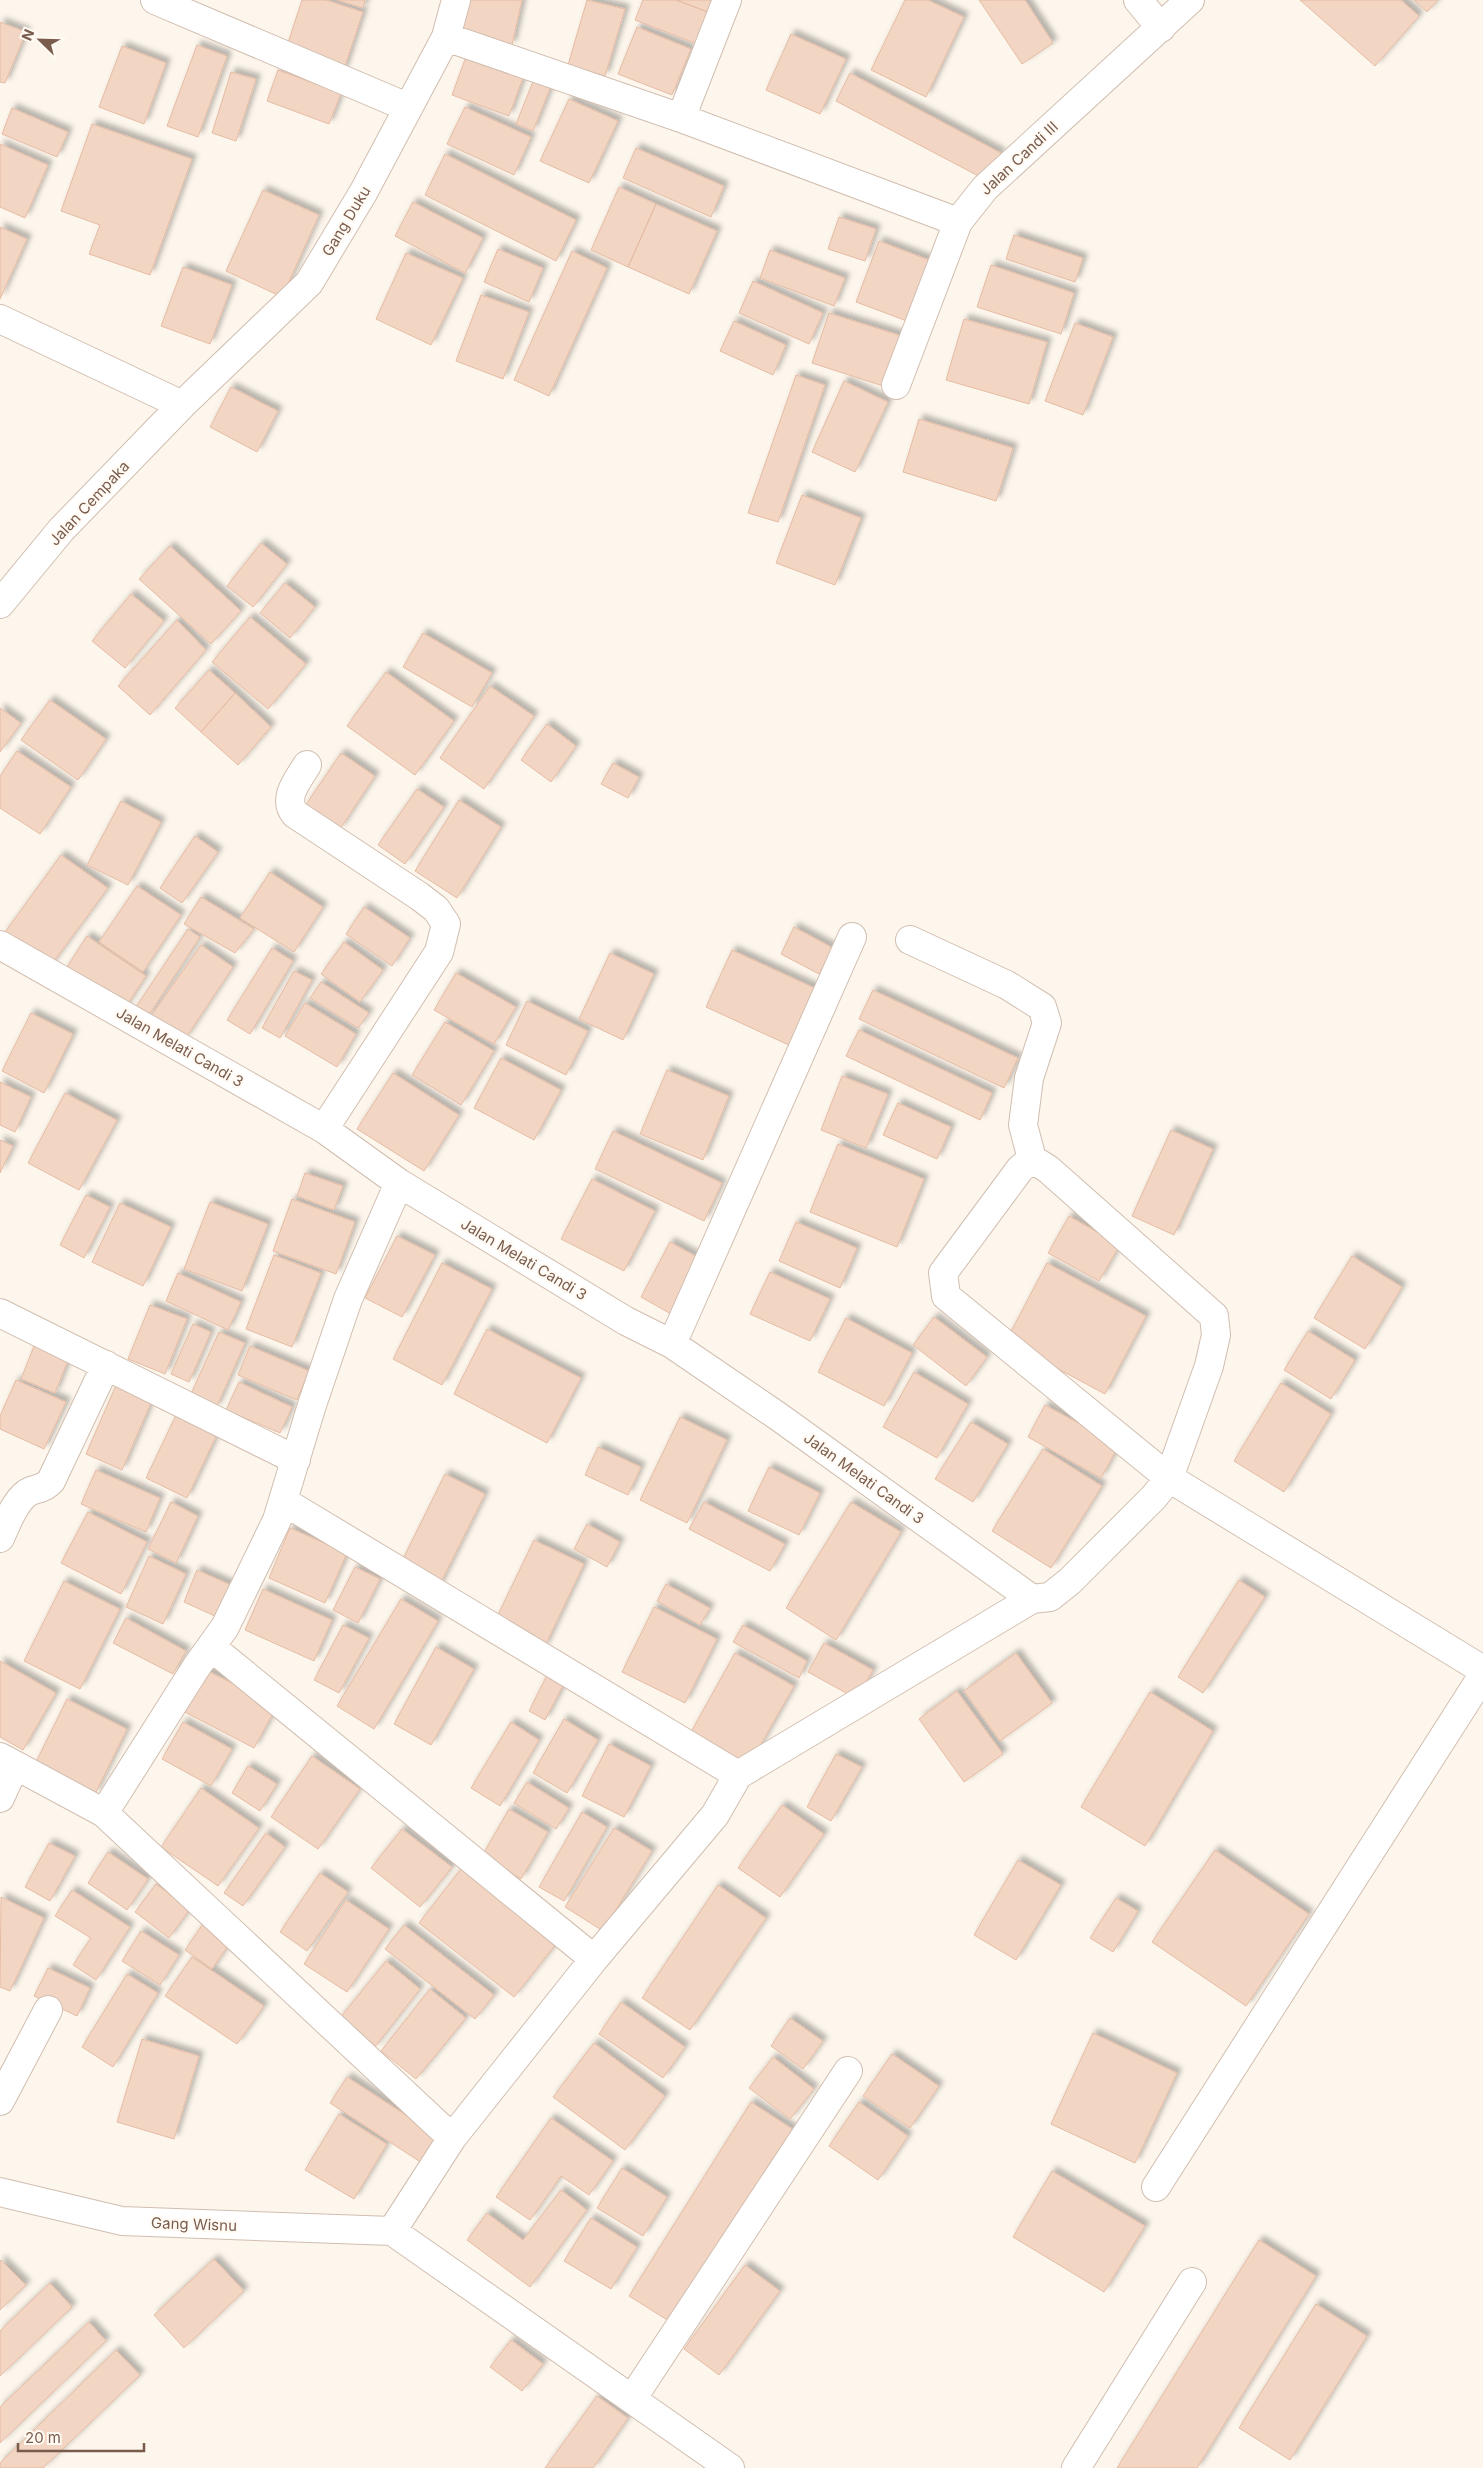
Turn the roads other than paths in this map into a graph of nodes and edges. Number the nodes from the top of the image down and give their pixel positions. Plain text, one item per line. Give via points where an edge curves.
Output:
1 (154, 0) edge
2 (456, 0) edge
3 (727, 0) edge
4 (1138, 0) edge
5 (1190, 0) edge
6 (1161, 28) junction
7 (446, 37) junction
8 (407, 107) junction
9 (681, 118) junction
10 (958, 222) junction
11 (0, 319) edge
12 (896, 385) dead end
13 (182, 405) junction
14 (0, 604) edge
15 (307, 765) dead end
16 (852, 937) dead end
17 (910, 940) dead end
18 (0, 945) edge
19 (324, 1129) junction
20 (1032, 1159) junction
21 (399, 1184) junction
22 (0, 1312) edge
23 (672, 1344) junction
24 (106, 1365) junction
25 (296, 1460) junction
26 (1169, 1478) junction
27 (283, 1501) junction
28 (0, 1538) edge
29 (1032, 1599) junction
30 (211, 1646) junction
31 (1483, 1670) edge
32 (1483, 1675) edge
33 (8, 1761) edge
34 (738, 1775) junction
35 (0, 1798) edge
36 (104, 1813) junction
37 (594, 1959) junction
38 (48, 2010) dead end
39 (848, 2071) dead end
40 (0, 2101) edge
41 (452, 2138) junction
42 (1156, 2187) dead end
43 (0, 2192) edge
44 (392, 2231) junction
45 (1192, 2282) dead end
46 (632, 2398) junction
47 (730, 2468) edge
48 (1076, 2468) edge

1 - 8 street
2 - 7 street, Gang Duku
3 - 9 street
4 - 6 street
5 - 6 street, Jalan Candi III
6 - 10 street, Jalan Candi III via 985,188
7 - 8 street, Gang Duku
7 - 9 street
8 - 13 street, Gang Duku via 363,193 309,282
9 - 10 street
10 - 12 street, Jalan Candi III
11 - 13 street
13 - 14 street, Jalan Cempaka via 60,530
15 - 19 street via 289,797 290,808 295,814 419,896 436,909 446,924 439,952
16 - 23 street
17 - 20 street via 1007,985 1042,1007 1047,1023 1029,1078 1023,1126
18 - 19 street, Jalan Melati Candi 3
19 - 21 street, Jalan Melati Candi 3
20 - 26 street via 1048,1169 1214,1316 1216,1335 1209,1366
20 - 26 street via 1020,1169 943,1273 946,1296
21 - 23 street, Jalan Melati Candi 3 via 626,1321
21 - 25 street via 348,1299
22 - 24 street
23 - 29 street, Jalan Melati Candi 3
24 - 25 street
24 - 28 street via 51,1481 46,1487 25,1495
25 - 27 street
26 - 29 street via 1070,1581 1050,1597
26 - 31 street
27 - 30 street via 225,1628
27 - 34 street
29 - 34 street
30 - 36 street
30 - 37 street
32 - 42 street
33 - 35 street
33 - 36 street
34 - 37 street via 715,1815
36 - 41 street
37 - 41 street
38 - 40 street
39 - 46 street
41 - 44 street
43 - 44 street, Gang Wisnu via 122,2221
44 - 46 street
45 - 48 street
46 - 47 street

